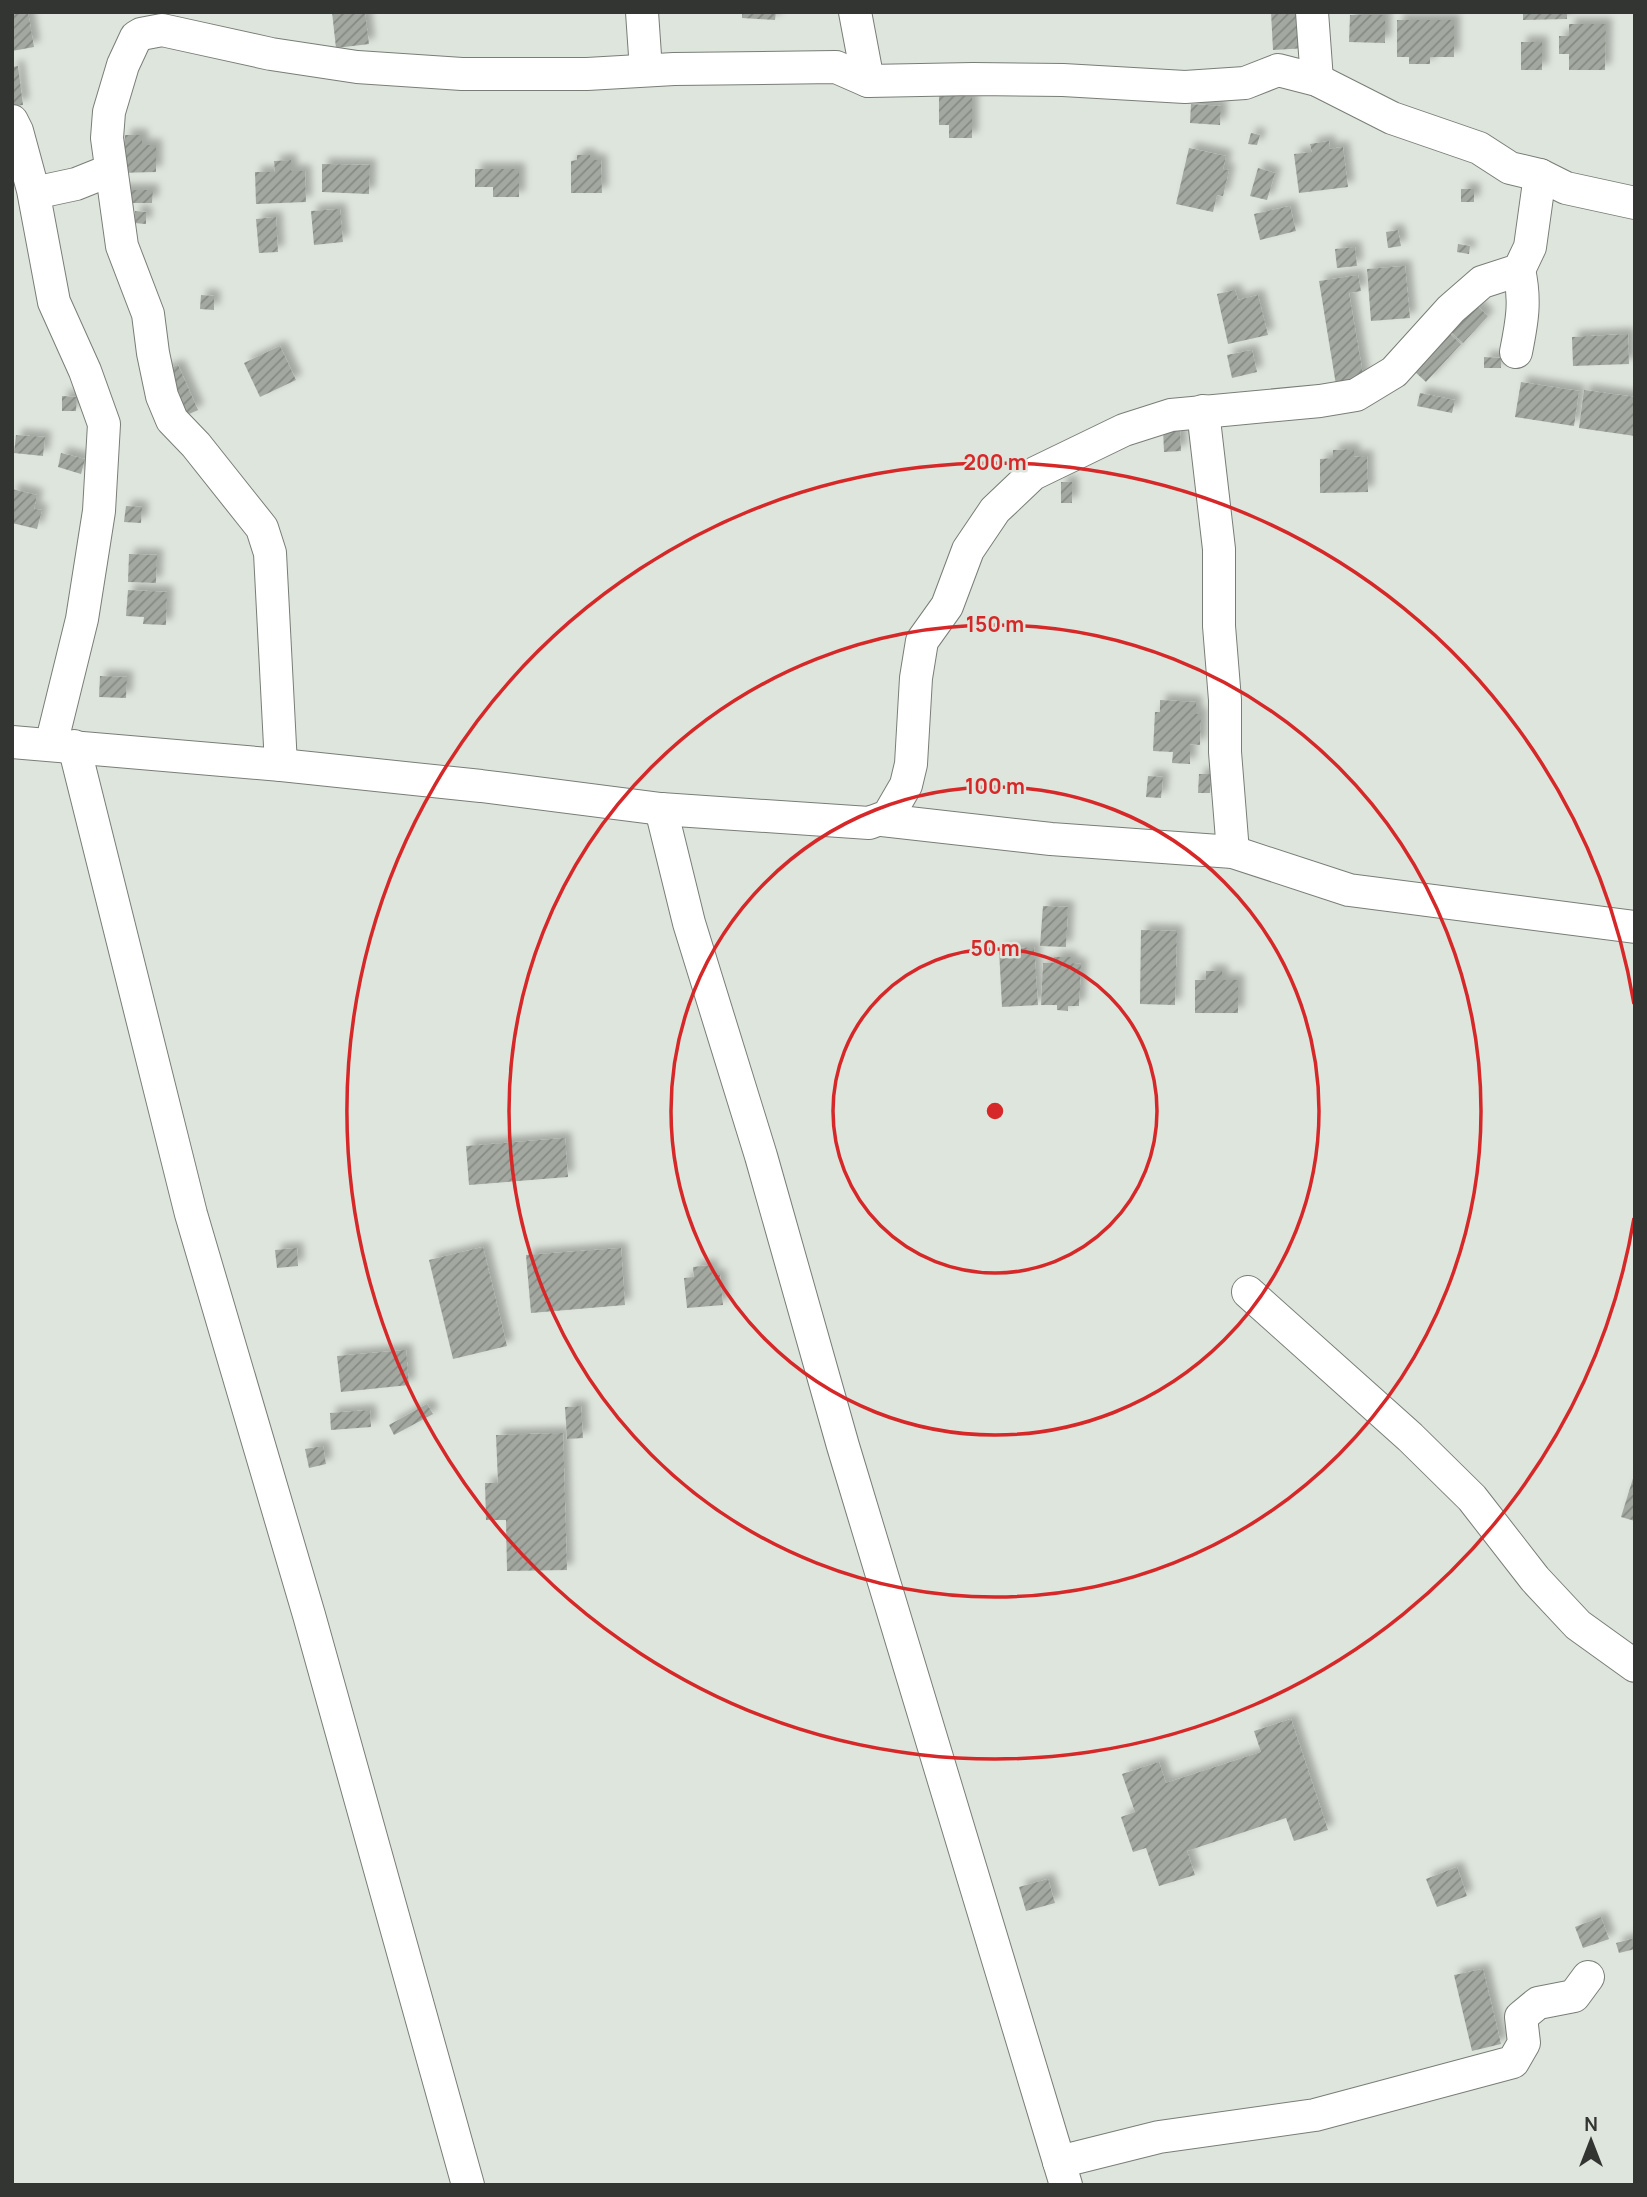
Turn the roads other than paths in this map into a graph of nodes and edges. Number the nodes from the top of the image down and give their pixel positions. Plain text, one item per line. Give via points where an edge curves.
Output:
1 (642, 12) edge
2 (855, 12) edge
3 (1312, 12) edge
4 (646, 71) junction
5 (1317, 80) junction
6 (868, 81) junction
7 (12, 121) edge
8 (111, 170) junction
9 (1541, 175) junction
10 (34, 194) junction
11 (1635, 203) edge
12 (1519, 270) junction
13 (1517, 352) dead end
14 (1203, 411) junction
15 (12, 742) edge
16 (62, 746) junction
17 (281, 765) junction
18 (661, 809) junction
19 (882, 820) junction
20 (1233, 852) junction
21 (1635, 927) edge
22 (1248, 1292) dead end
23 (1635, 1667) edge
24 (1588, 1977) dead end
25 (1062, 2173) edge
26 (468, 2185) edge

1 - 4 street
2 - 6 street
3 - 5 street
4 - 6 street via 836,67
4 - 8 street via 462,74 357,67 150,31 131,45 109,112
5 - 6 street via 1278,70 1245,83 1185,87 1063,80
5 - 9 street via 1392,118 1479,148 1510,168
7 - 10 street
8 - 10 street
8 - 17 street via 122,246 148,314 162,396 172,421 210,462 267,538
9 - 11 street via 1566,188
9 - 12 street via 1530,247
10 - 16 street via 54,302 104,424 99,511
12 - 13 street via 1524,292
12 - 14 street via 1482,282 1394,372 1356,395
14 - 19 street via 1171,415 1124,430 1032,474 995,510 968,550 947,606 922,641 911,764 901,793
14 - 20 street via 1219,549 1219,626
15 - 16 street
16 - 17 street
16 - 26 street
17 - 18 street
18 - 19 street via 869,823
18 - 25 street via 846,1460
19 - 20 street via 1051,839
20 - 21 street via 1349,890
22 - 23 street via 1472,1498 1535,1579 1578,1625
24 - 25 street via 1574,1996 1538,2003 1521,2017 1524,2043 1513,2062 1315,2115 1160,2137

